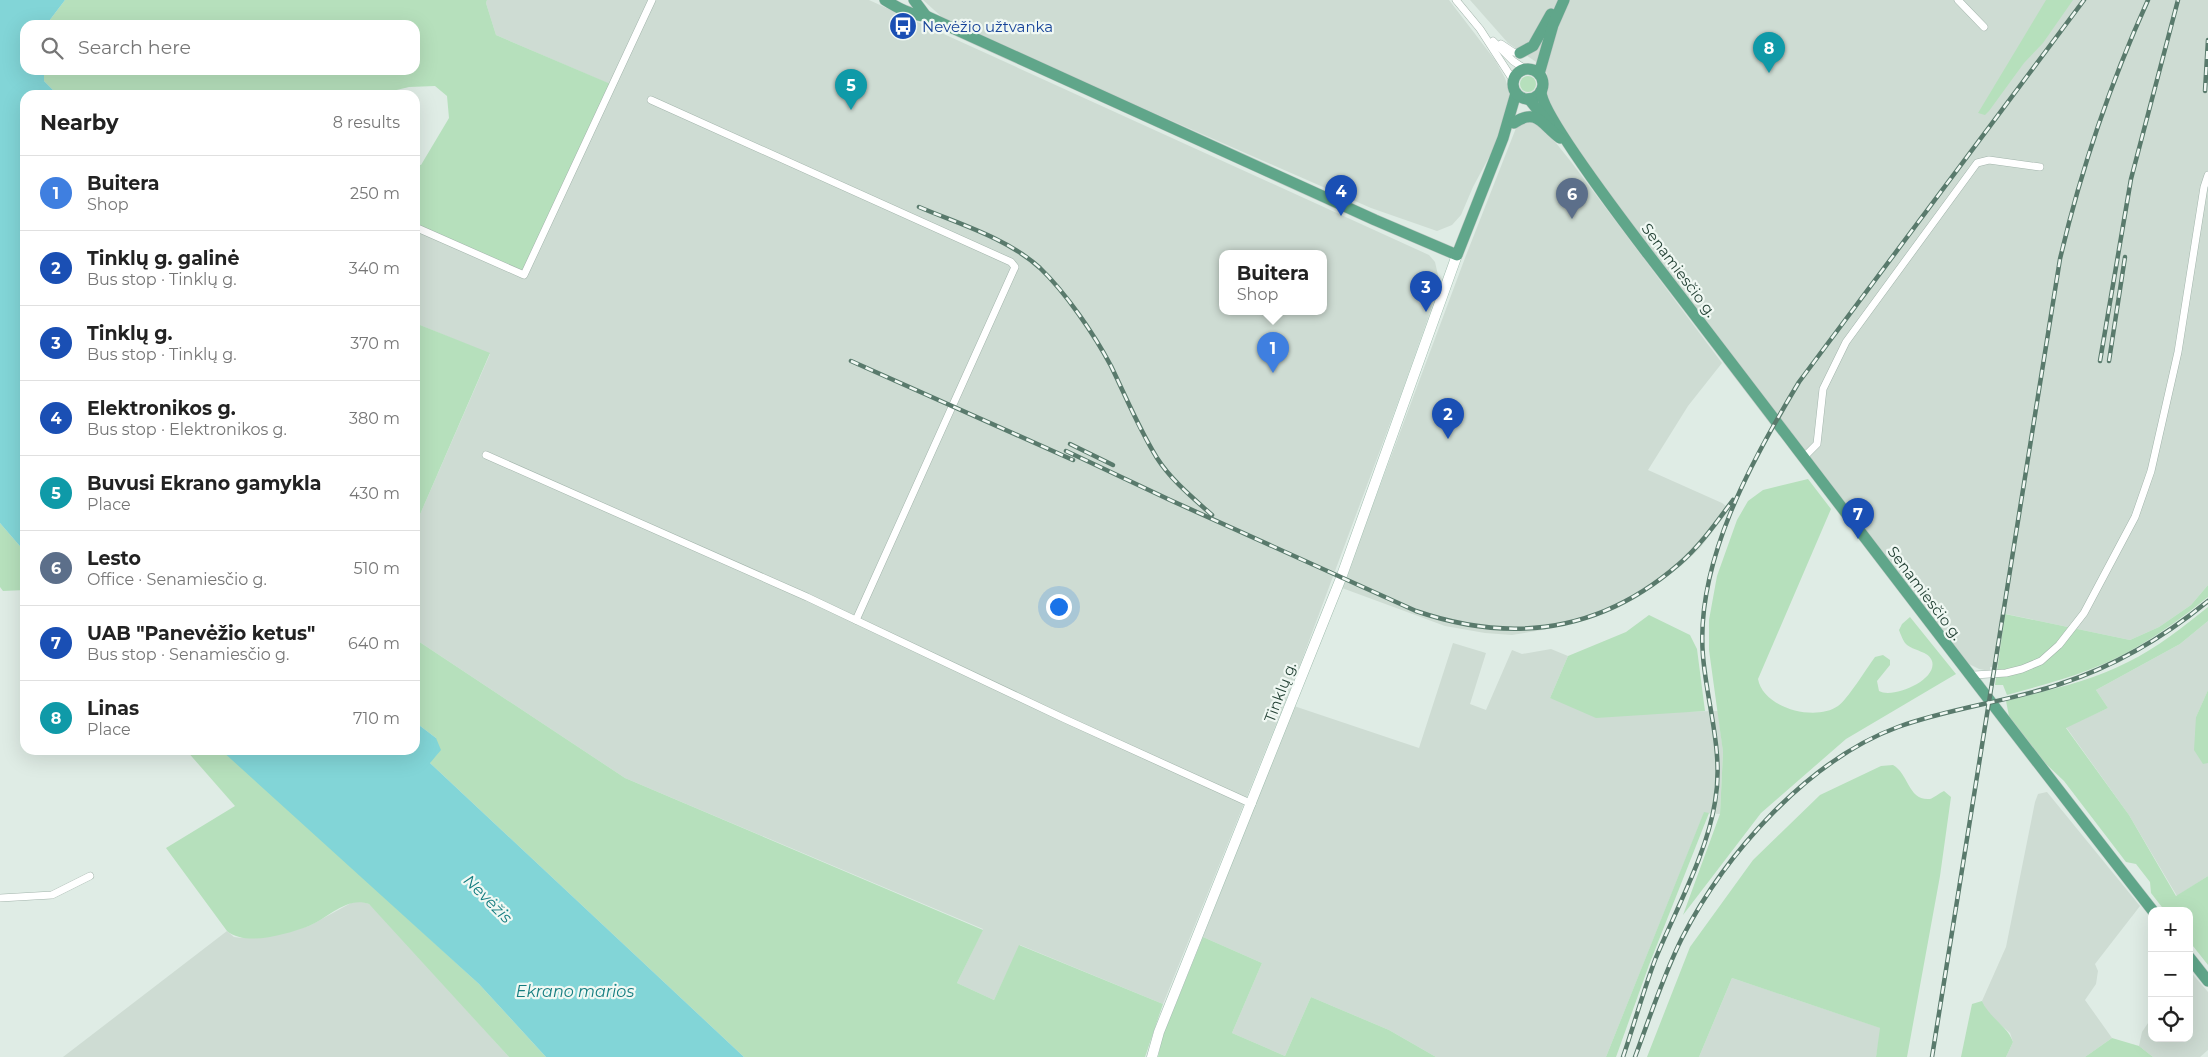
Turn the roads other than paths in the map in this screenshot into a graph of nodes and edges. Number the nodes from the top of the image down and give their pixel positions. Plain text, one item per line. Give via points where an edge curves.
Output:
1 (652, 0) edge
2 (885, 0) edge
3 (914, 0) edge
4 (1456, 0) edge
5 (1562, 0) edge
6 (1958, 0) edge
7 (926, 16) junction
8 (1553, 25) junction
9 (1984, 27) dead end
10 (1480, 29) junction
11 (1488, 35) junction
12 (1520, 53) joint
13 (1526, 69) junction
14 (1540, 74) junction
15 (1513, 80) junction
16 (1542, 91) junction
17 (1516, 93) junction
18 (1528, 99) junction
19 (651, 100) dead end
20 (1530, 115) joint
21 (1514, 123) junction
22 (1503, 138) junction
23 (1565, 142) junction
24 (2040, 167) dead end
25 (2208, 175) edge
26 (420, 229) edge
27 (1457, 255) junction
28 (486, 455) dead end
29 (1803, 458) junction
30 (856, 620) junction
31 (1970, 677) junction
32 (1252, 804) junction
33 (90, 876) dead end
34 (0, 898) edge
35 (2150, 907) edge
36 (2193, 962) edge
37 (2208, 980) edge
38 (1152, 1057) edge

1 - 26 street via 524,275
2 - 7 main road via 914,15
3 - 7 main road
4 - 10 street
5 - 8 main road
5 - 12 main road via 1538,41
6 - 9 street
7 - 27 main road
8 - 13 main road
8 - 14 main road
10 - 11 street
10 - 15 street
11 - 12 street via 1506,48
11 - 13 street via 1513,61
13 - 14 main road
13 - 15 main road via 1517,73
14 - 16 main road, Senamiesčio g.
15 - 17 main road
16 - 18 main road
16 - 23 main road, Senamiesčio g. via 1543,102
17 - 18 main road, Senamiesčio g.
17 - 22 main road, Tinklų g.
18 - 21 main road, Tinklų g.
18 - 23 main road, Senamiesčio g.
19 - 30 street via 1012,262 1015,267
20 - 21 main road, Tinklų g.
20 - 23 main road, Senamiesčio g.
21 - 22 main road, Tinklų g.
22 - 27 main road, Tinklų g.
23 - 29 main road, Senamiesčio g.
24 - 29 street via 1989,160 1977,163 1846,342 1823,389 1817,444
25 - 31 street via 2178,352 2151,471 2135,517 2084,613 2059,645 2041,661 2022,669 2006,674
27 - 32 main road, Tinklų g. via 1344,569
28 - 30 street
29 - 31 main road, Senamiesčio g.
30 - 32 street
31 - 35 main road, Senamiesčio g.
32 - 38 main road, Tinklų g. via 1159,1032
33 - 34 street via 52,895
36 - 37 main road

